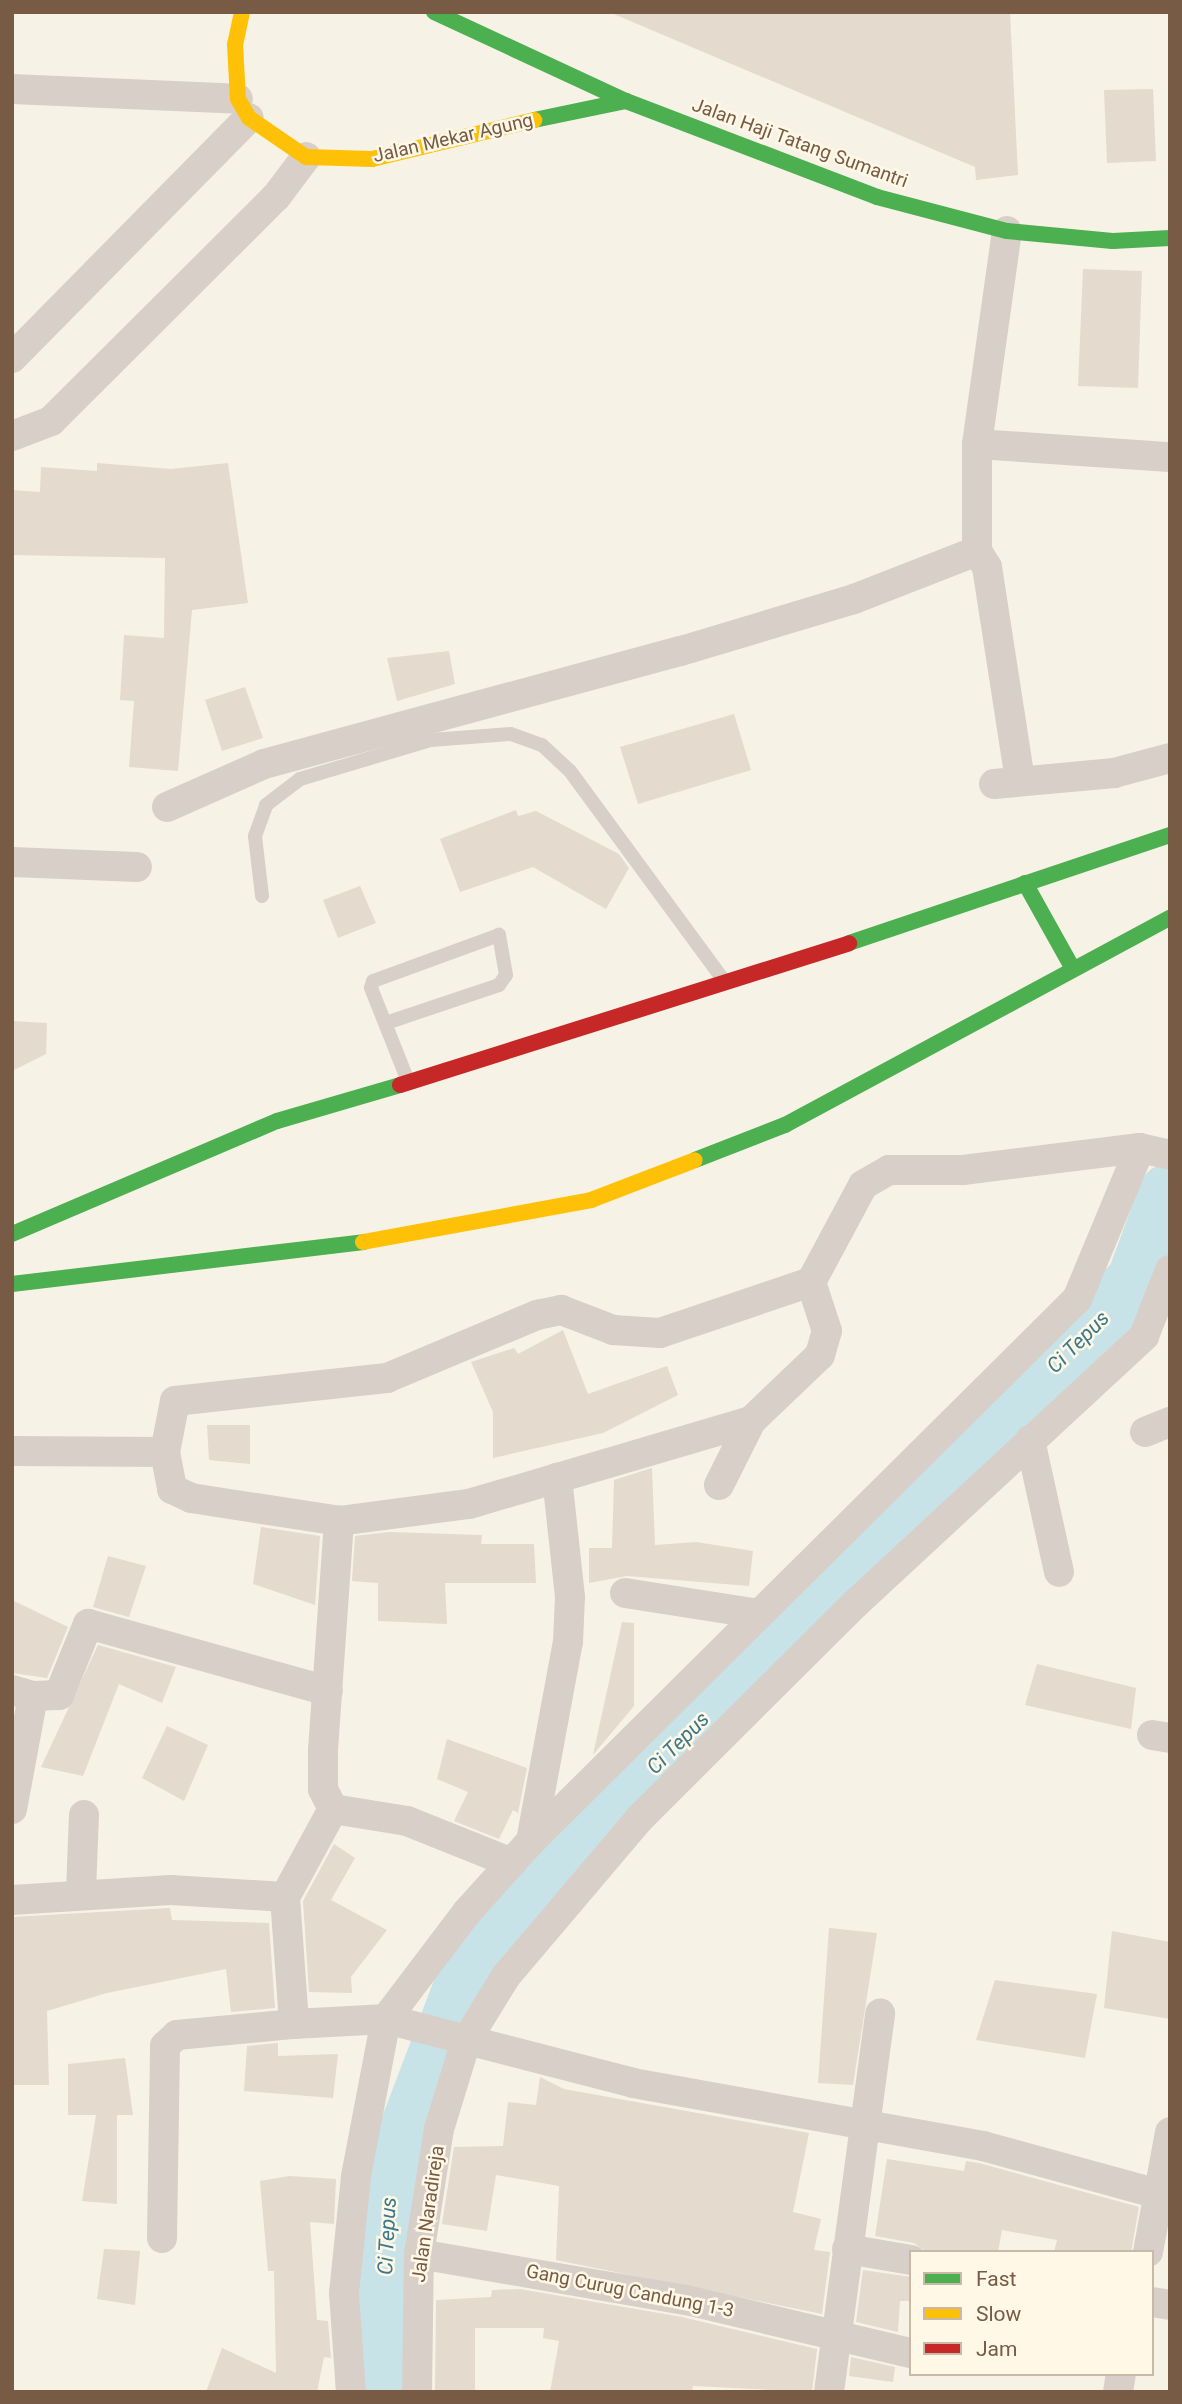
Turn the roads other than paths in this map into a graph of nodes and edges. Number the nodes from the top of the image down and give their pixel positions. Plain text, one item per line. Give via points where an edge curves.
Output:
1 (434, 12) edge
2 (237, 14) edge
3 (12, 89) edge
4 (626, 101) junction
5 (243, 109) junction
6 (306, 158) junction
7 (1007, 230) junction
8 (1170, 238) edge
9 (12, 358) edge
10 (12, 436) edge
11 (976, 444) junction
12 (1170, 457) edge
13 (977, 551) junction
14 (427, 729) junction
15 (1170, 758) edge
16 (167, 807) dead end
17 (1170, 835) edge
18 (12, 862) edge
19 (137, 867) dead end
20 (1026, 883) junction
21 (262, 896) dead end
22 (1170, 918) edge
23 (1072, 967) junction
24 (726, 984) junction
25 (386, 1023) junction
26 (408, 1082) junction
27 (1156, 1151) edge
28 (12, 1234) edge
29 (1170, 1270) edge
30 (811, 1282) junction
31 (12, 1284) edge
32 (751, 1421) junction
33 (1030, 1440) junction
34 (12, 1451) edge
35 (165, 1452) junction
36 (557, 1478) junction
37 (719, 1485) dead end
38 (339, 1521) junction
39 (1059, 1572) dead end
40 (625, 1593) dead end
41 (759, 1614) junction
42 (328, 1691) junction
43 (23, 1693) edge
44 (12, 1809) edge
45 (332, 1809) junction
46 (84, 1815) dead end
47 (521, 1852) junction
48 (81, 1892) junction
49 (285, 1897) junction
50 (12, 1900) edge
51 (880, 2013) dead end
52 (392, 2021) junction
53 (294, 2024) junction
54 (457, 2038) junction
55 (862, 2125) junction
56 (1170, 2132) edge
57 (1165, 2196) edge
58 (162, 2238) dead end
59 (847, 2249) junction
60 (1148, 2250) edge
61 (419, 2254) junction
62 (909, 2260) edge
63 (839, 2339) junction
64 (909, 2353) edge
65 (351, 2392) edge
66 (417, 2392) edge
67 (829, 2392) edge

1 - 4 main road, Jalan Haji Tatang Sumantri
2 - 5 main road
3 - 5 street
4 - 6 main road, Jalan Mekar Agung via 433,140 372,159
4 - 7 main road, Jalan Haji Tatang Sumantri via 877,197
5 - 6 main road
5 - 9 street
6 - 10 street via 276,197 51,421
7 - 8 main road, Jalan Haji Tatang Sumantri via 1113,241
7 - 11 street
11 - 12 street
11 - 13 street
13 - 14 street via 866,595
13 - 15 street via 987,567 1007,783 1114,773
14 - 16 street via 264,764
14 - 21 lane via 274,796 256,836
14 - 24 lane via 511,734 542,745 570,771
17 - 20 main road
18 - 19 street
20 - 23 main road
20 - 24 main road
22 - 23 main road
23 - 31 main road via 785,1125 591,1200 379,1240
24 - 26 main road
25 - 25 lane via 499,985 506,975 499,935 377,975 371,988
25 - 26 lane
26 - 28 main road via 277,1121
27 - 30 street via 872,1175
27 - 41 street via 1077,1299
29 - 33 street, Jalan Naradireja via 1144,1336
30 - 32 street via 827,1331 820,1355
30 - 35 street via 660,1333 613,1330 561,1310 387,1378 308,1391 187,1398 171,1408
32 - 36 street
32 - 37 street
33 - 39 street
33 - 54 street, Jalan Naradireja via 639,1819
34 - 35 street
35 - 38 street via 172,1489 191,1498
36 - 38 street via 469,1504
36 - 47 street via 570,1597 568,1642
38 - 42 street
40 - 41 street
41 - 47 street
42 - 43 street via 88,1624 60,1695
42 - 45 street via 323,1789
43 - 44 street
45 - 47 street via 407,1821
45 - 49 street
46 - 48 street
47 - 52 street
48 - 49 street
48 - 50 street
49 - 53 street
51 - 55 street
52 - 53 street
52 - 54 street
52 - 65 street via 356,2177 344,2293
53 - 58 street via 177,2035 165,2046
54 - 55 street via 633,2083
54 - 61 street, Jalan Naradireja
55 - 57 street via 983,2146
55 - 59 street
56 - 57 street
57 - 60 street
59 - 62 street
59 - 63 street
61 - 63 street, Gang Curug Candung 1-3 via 686,2300
61 - 66 street, Jalan Naradireja
63 - 64 street, Gang Curug Candung 1-3
63 - 67 street

